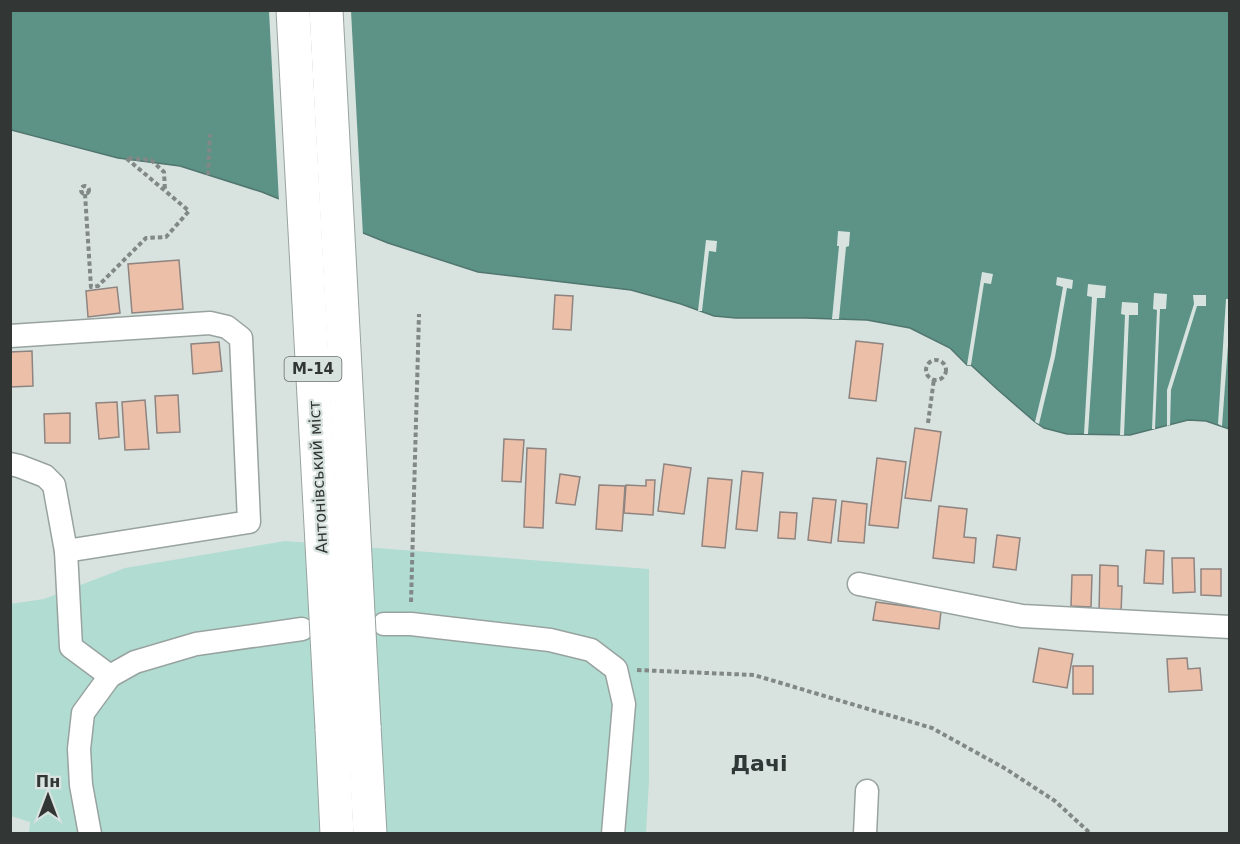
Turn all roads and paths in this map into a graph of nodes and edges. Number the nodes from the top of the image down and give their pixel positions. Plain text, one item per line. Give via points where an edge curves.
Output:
1 (293, 10) edge
2 (326, 10) edge
3 (210, 134) dead end
4 (208, 175) dead end
5 (165, 190) junction
6 (85, 194) dead end
7 (419, 314) dead end
8 (10, 336) edge
9 (934, 380) junction
10 (928, 423) dead end
11 (10, 464) edge
12 (66, 551) junction
13 (859, 584) dead end
14 (384, 624) dead end
15 (411, 624) junction
16 (1230, 627) edge
17 (302, 629) dead end
18 (616, 669) junction
19 (110, 676) junction
20 (867, 791) dead end
21 (90, 834) edge
22 (337, 834) edge
23 (370, 834) edge
24 (613, 834) edge
25 (865, 834) edge
26 (1091, 834) edge

1 - 22 highway, Антонівський міст / М-14, bridge
2 - 23 highway, Антонівський міст / М-14, bridge
3 - 4 path
5 - 5 path via 142,171 126,158 151,160 164,172
5 - 6 path via 189,211 166,237 146,238 98,286 91,287
7 - 15 path
8 - 12 street via 210,323 227,327 241,338 249,522
9 - 9 path via 946,370 938,360 932,360 926,368
9 - 10 path
11 - 12 street via 45,476 54,485
12 - 19 street via 71,647
13 - 16 street via 1022,616
14 - 15 street
15 - 18 street via 550,640 591,650
17 - 19 street via 196,645 135,662
18 - 24 street via 624,704
18 - 26 path via 754,675 932,728 1055,801
19 - 21 street via 84,713 79,749
20 - 25 street

